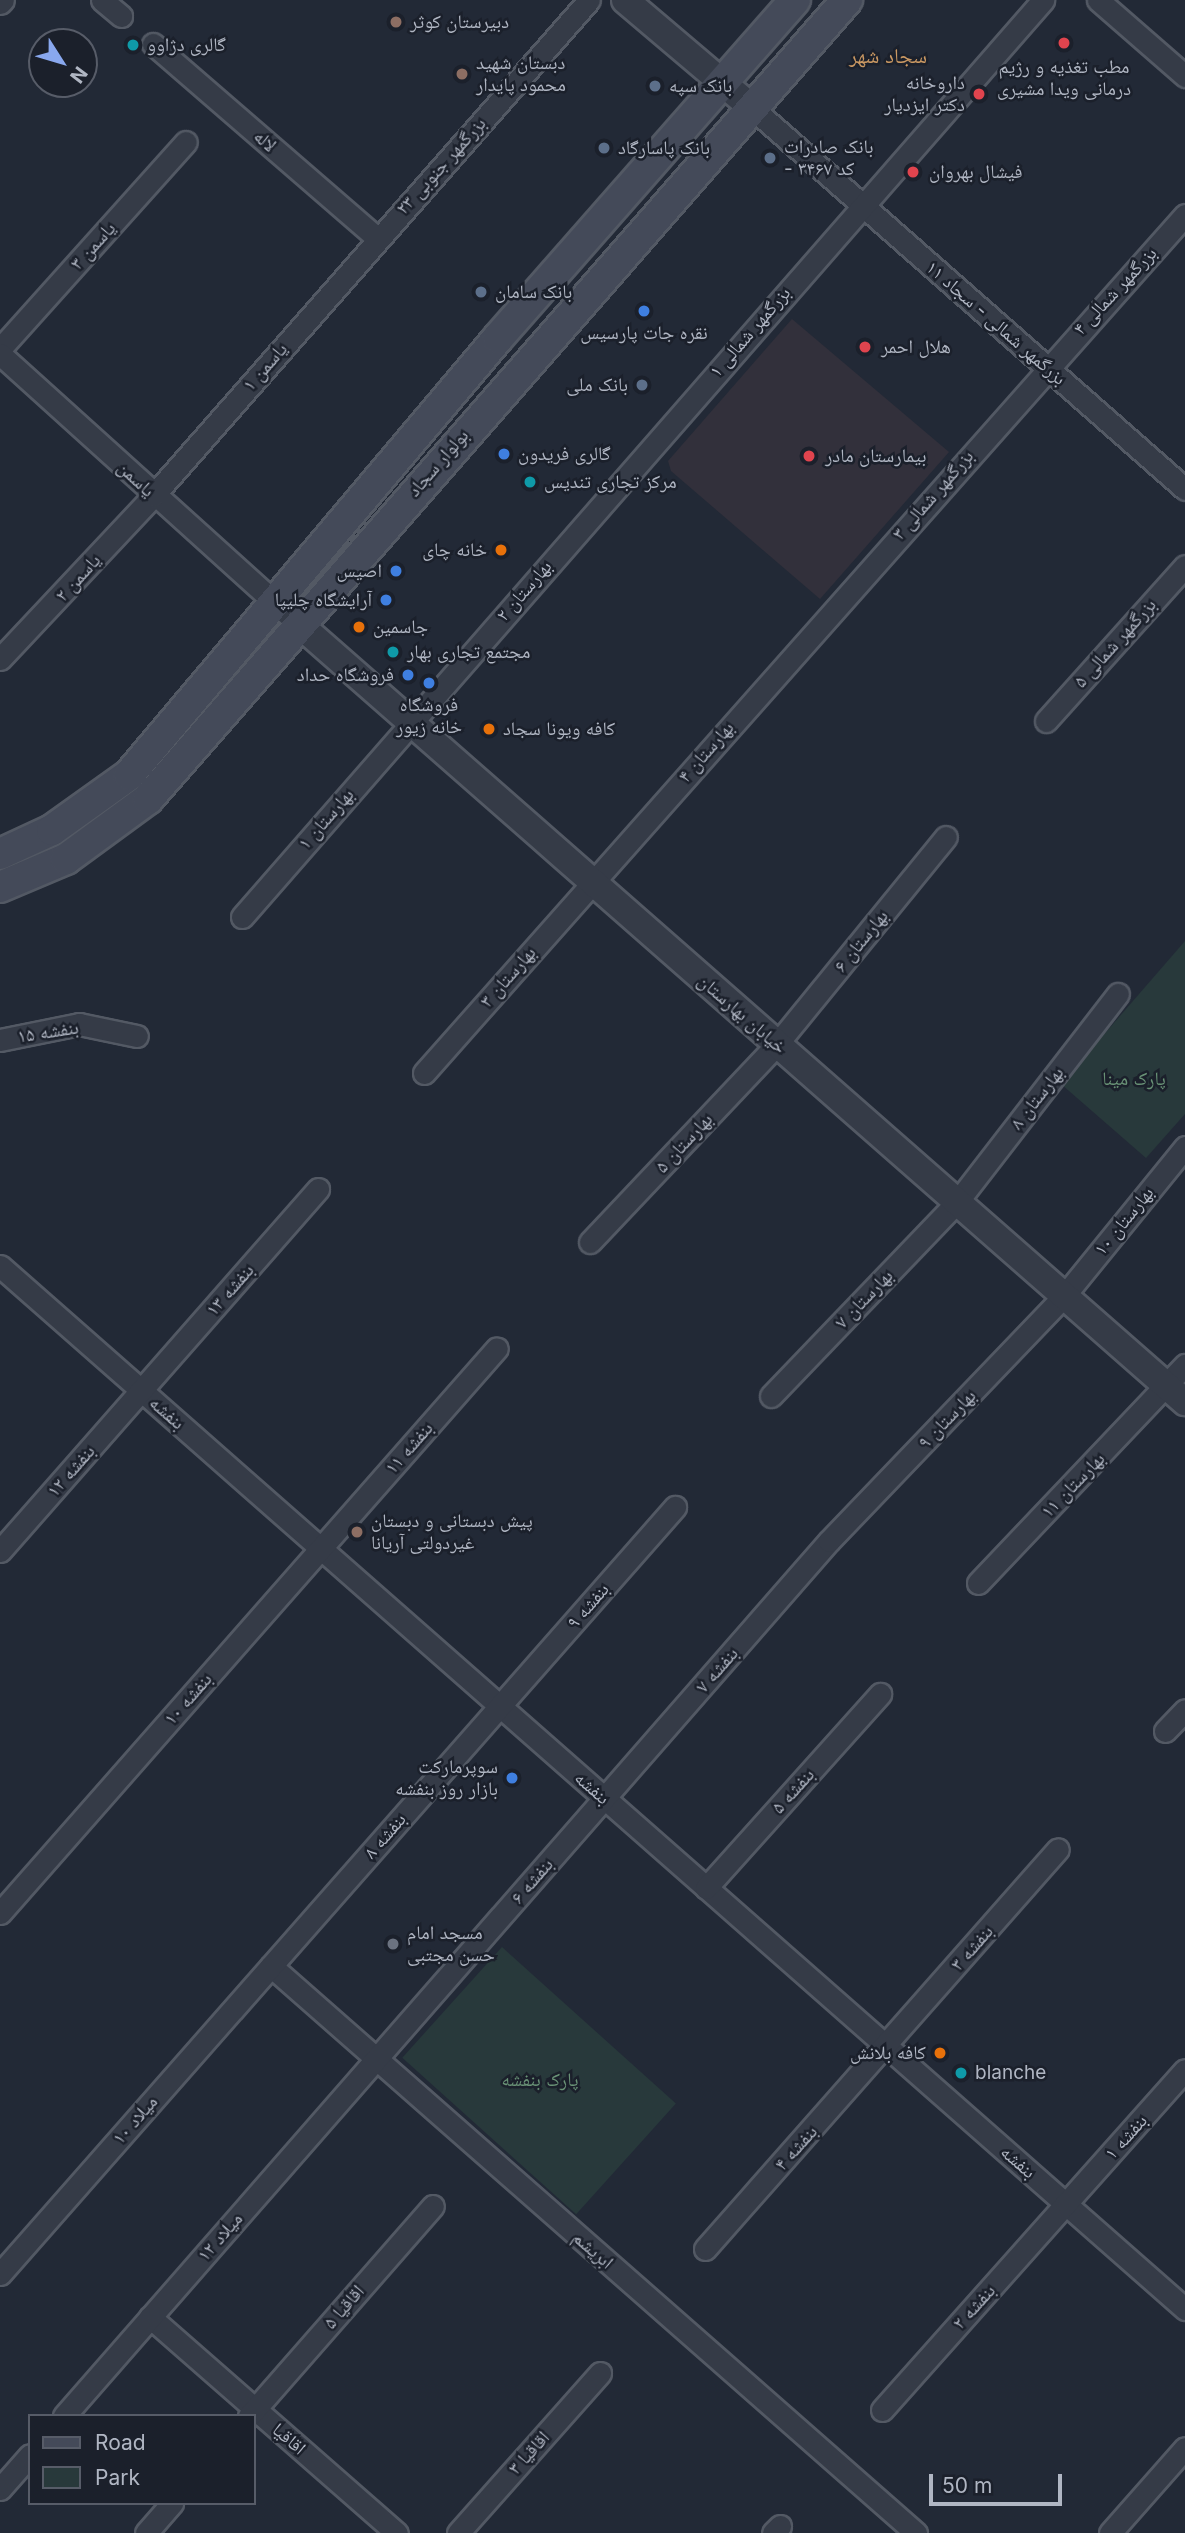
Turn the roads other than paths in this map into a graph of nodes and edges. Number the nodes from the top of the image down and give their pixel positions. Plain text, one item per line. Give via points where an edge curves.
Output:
1 (102, 0) edge
2 (589, 0) edge
3 (625, 0) edge
4 (795, 0) edge
5 (847, 0) edge
6 (1043, 0) edge
7 (1098, 0) edge
8 (121, 16) dead end
9 (153, 44) dead end
10 (1185, 76) edge
11 (722, 83) junction
12 (751, 107) junction
13 (186, 142) dead end
14 (862, 205) junction
15 (1185, 215) edge
16 (377, 238) junction
17 (0, 352) edge
18 (1045, 367) junction
19 (638, 460) joint
20 (1185, 489) edge
21 (153, 496) junction
22 (1185, 566) edge
23 (274, 602) junction
24 (820, 622) joint
25 (300, 625) junction
26 (0, 659) edge
27 (1046, 721) dead end
28 (410, 722) junction
29 (946, 837) dead end
30 (0, 854) edge
31 (592, 881) junction
32 (0, 887) edge
33 (242, 917) dead end
34 (1118, 993) dead end
35 (137, 1036) dead end
36 (0, 1040) edge
37 (777, 1044) junction
38 (424, 1073) dead end
39 (1185, 1147) edge
40 (318, 1189) dead end
41 (957, 1202) junction
42 (590, 1242) dead end
43 (0, 1266) edge
44 (1064, 1296) junction
45 (497, 1348) dead end
46 (1185, 1365) edge
47 (142, 1390) junction
48 (771, 1395) dead end
49 (1177, 1395) edge
50 (675, 1507) dead end
51 (829, 1541) joint
52 (321, 1548) junction
53 (0, 1551) edge
54 (978, 1583) dead end
55 (880, 1694) dead end
56 (500, 1706) junction
57 (1185, 1710) edge
58 (1165, 1731) dead end
59 (604, 1798) junction
60 (1058, 1849) dead end
61 (706, 1888) junction
62 (0, 1913) edge
63 (271, 1966) junction
64 (886, 2046) junction
65 (376, 2059) junction
66 (1185, 2070) edge
67 (1066, 2204) junction
68 (433, 2206) dead end
69 (705, 2249) dead end
70 (0, 2274) edge
71 (1185, 2309) edge
72 (150, 2317) junction
73 (600, 2373) dead end
74 (882, 2410) dead end
75 (252, 2412) edge
76 (66, 2414) edge
77 (256, 2415) edge
78 (1185, 2448) edge
79 (28, 2457) edge
80 (0, 2490) edge
81 (170, 2505) edge
82 (146, 2533) edge
83 (397, 2533) edge
84 (458, 2533) edge
85 (916, 2533) edge
86 (1110, 2533) edge

1 - 8 street
2 - 16 street, بزرگمهر جنوبی ۲۳
3 - 11 street
4 - 11 main road, بولوار سجاد
5 - 12 main road, بولوار سجاد
6 - 14 street, بزرگمهر شمالی ۱
7 - 10 street
9 - 16 street, لاله
11 - 12 street
11 - 23 main road, بولوار سجاد
12 - 14 street, بزرگمهر شمالی - سجاد ۱۱
12 - 25 main road, بولوار سجاد
13 - 17 street, یاسمن ۳
14 - 18 street, بزرگمهر شمالی - سجاد ۱۱
14 - 19 street, بزرگمهر شمالی ۱
15 - 18 street, بزرگمهر شمالی ۴
16 - 21 street, یاسمن ۱
17 - 21 street, یاسمن
18 - 20 street, بزرگمهر شمالی - سجاد ۱۱
18 - 24 street, بزرگمهر شمالی ۳
19 - 28 street, بهارستان ۲
21 - 23 street, یاسمن
21 - 26 street, یاسمن ۲
22 - 27 street, بزرگمهر شمالی ۵
23 - 25 street, یاسمن
23 - 30 main road, بولوار سجاد via 129,775 52,831
24 - 31 street, بهارستان ۴
25 - 28 street, خیابان بهارستان
25 - 32 main road, بولوار سجاد via 148,799 110,833
28 - 31 street, خیابان بهارستان
28 - 33 street, بهارستان ۱
29 - 37 street, بهارستان ۶
31 - 37 street, خیابان بهارستان
31 - 38 street, بهارستان ۳
34 - 41 street, بهارستان ۸
35 - 36 street, بنفشه ۱۵ via 79,1024
37 - 41 street, خیابان بهارستان
37 - 42 street, بهارستان ۵
39 - 44 street, بهارستان ۱۰
40 - 47 street, بنفشه ۱۳
41 - 44 street, خیابان بهارستان
41 - 48 street, بهارستان ۷
43 - 47 street, بنفشه
44 - 49 street, خیابان بهارستان
44 - 51 street, بهارستان ۹
45 - 52 street, بنفشه ۱۱
46 - 49 street, بهارستان ۱۱
47 - 52 street, بنفشه
47 - 53 street, بنفشه ۱۲
49 - 54 street, بهارستان ۱۱
50 - 56 street, بنفشه ۹
51 - 59 street, بنفشه ۷
52 - 56 street, بنفشه
52 - 62 street, بنفشه ۱۰
55 - 61 street, بنفشه ۵
56 - 59 street, بنفشه
56 - 63 street, بنفشه ۸
57 - 58 street
59 - 61 street, بنفشه
59 - 65 street, بنفشه ۶
60 - 64 street, بنفشه ۳
61 - 64 street, بنفشه
63 - 65 street, ابریشم
63 - 70 street, میلاد ۱۰
64 - 67 street, بنفشه
64 - 69 street, بنفشه ۴
65 - 72 street, میلاد ۱۲
65 - 85 street, ابریشم
66 - 67 street, بنفشه ۱
67 - 71 street, بنفشه
67 - 74 street, بنفشه ۲
68 - 75 street, اقاقیا ۵
72 - 75 street, اقاقیا
72 - 76 street, میلاد ۱۲
73 - 84 street, اقاقیا ۳
77 - 83 street, اقاقیا
78 - 86 street
79 - 80 street
81 - 82 street

